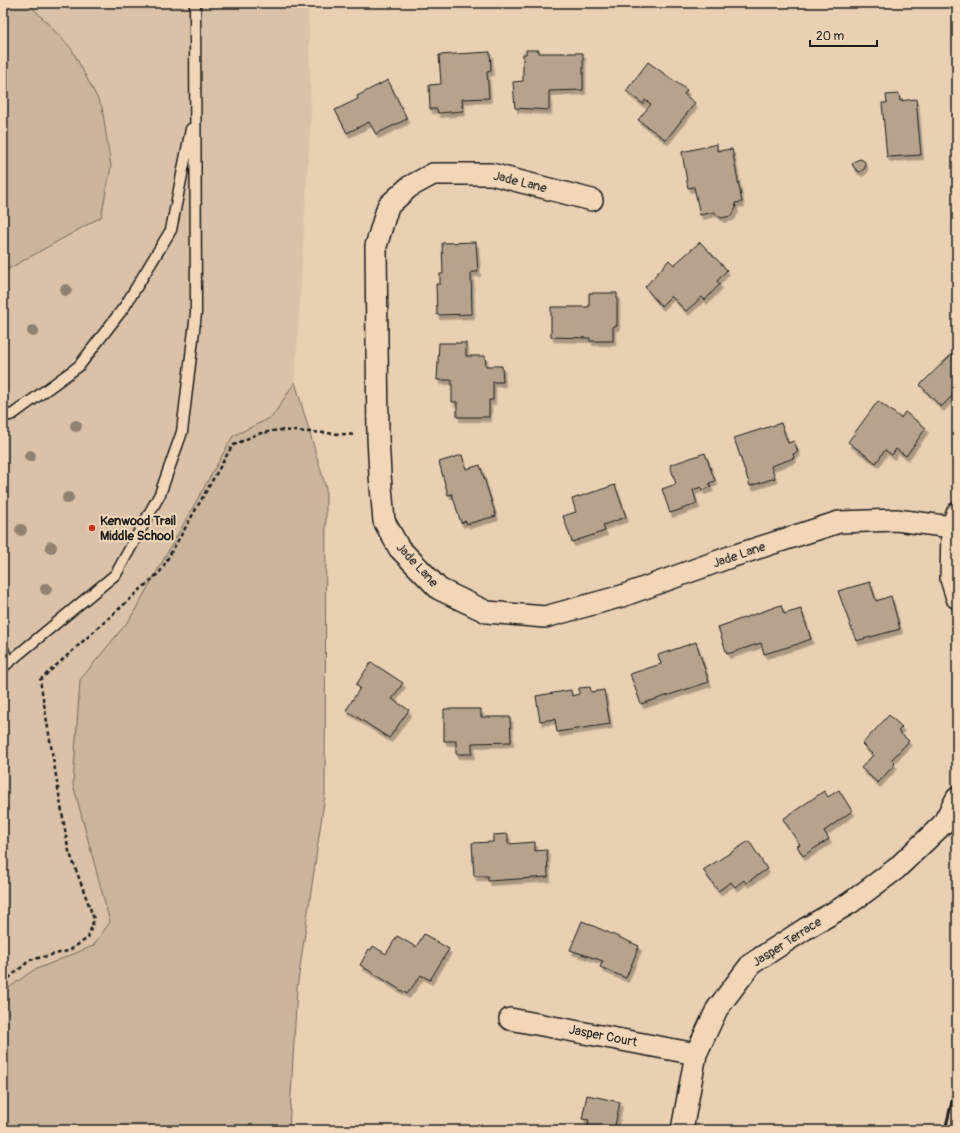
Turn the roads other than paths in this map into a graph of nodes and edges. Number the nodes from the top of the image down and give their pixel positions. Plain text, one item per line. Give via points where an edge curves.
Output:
1 (195, 3) edge
2 (196, 106) junction
3 (592, 200) dead end
4 (3, 417) edge
5 (954, 520) edge
6 (957, 598) edge
7 (3, 649) edge
8 (6, 665) edge
9 (957, 798) edge
10 (510, 1019) dead end
11 (696, 1054) junction
12 (682, 1130) edge

1 - 2 lane
2 - 4 lane via 171,230 125,306 80,366 13,414
2 - 8 lane via 196,313 182,432 160,494 116,574
3 - 5 street, Jade Lane via 491,174 433,174 409,187 388,206 376,246 378,437 384,521 399,548 439,589 487,612 545,617 622,596 730,557 839,522
5 - 6 street via 951,579
7 - 8 lane
9 - 11 street, Jasper Terrace via 943,824 896,869 850,903 751,964 716,1010
10 - 11 street, Jasper Court
11 - 12 street, Jasper Terrace

